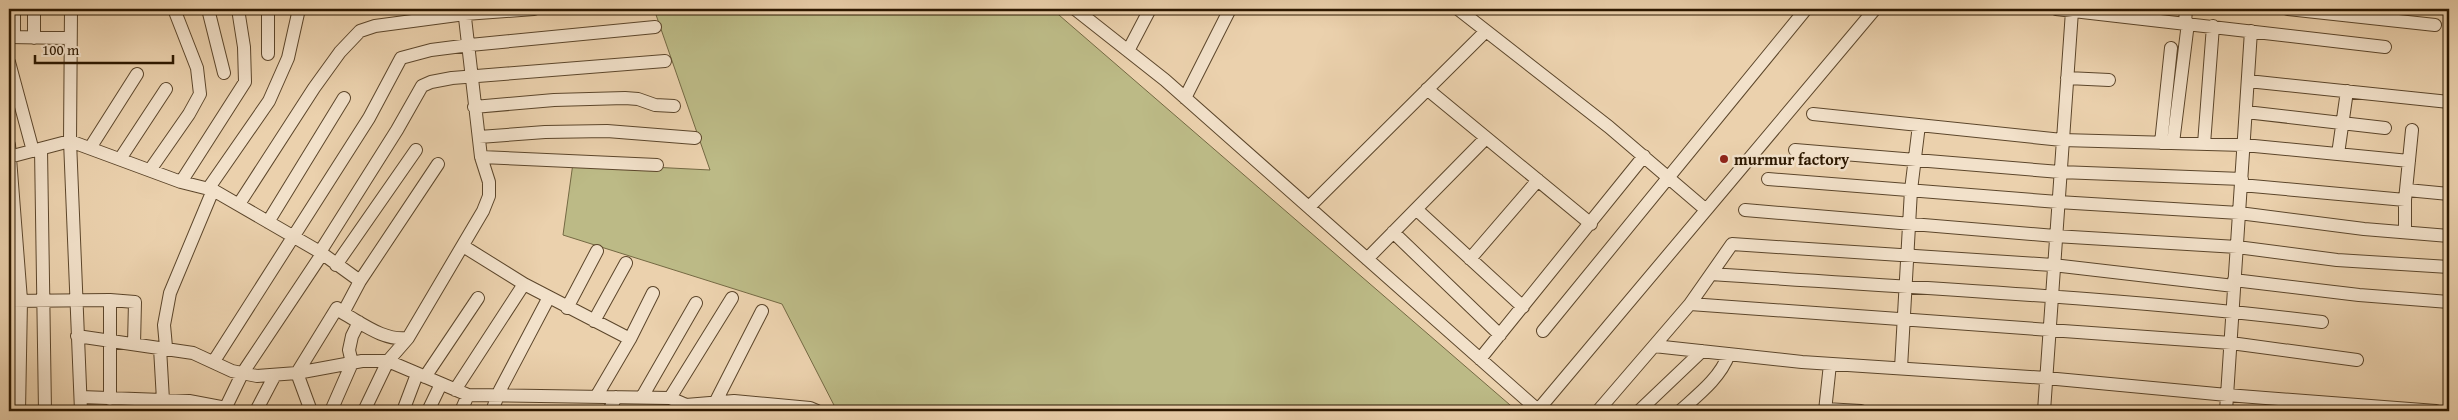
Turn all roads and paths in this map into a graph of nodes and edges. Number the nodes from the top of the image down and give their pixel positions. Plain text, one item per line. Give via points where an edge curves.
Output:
1 (14, 9) edge
2 (34, 9) edge
3 (71, 9) edge
4 (174, 9) edge
5 (208, 9) edge
6 (238, 9) edge
7 (268, 9) edge
8 (299, 9) edge
9 (534, 9) edge
10 (1075, 9) edge
11 (1150, 9) edge
12 (1230, 9) edge
13 (1458, 9) edge
14 (1806, 9) edge
15 (1875, 9) edge
16 (2056, 9) edge
17 (2186, 9) edge
18 (2288, 9) edge
19 (465, 11) edge
20 (2072, 11) junction
21 (2342, 12) edge
22 (2186, 23) junction
23 (2435, 25) dead end
24 (2213, 26) junction
25 (656, 28) dead end
26 (1486, 31) junction
27 (2251, 31) junction
28 (11, 37) edge
29 (34, 38) junction
30 (69, 38) junction
31 (470, 45) junction
32 (2385, 47) dead end
33 (2170, 48) dead end
34 (1128, 51) junction
35 (268, 54) dead end
36 (665, 61) dead end
37 (9, 62) edge
38 (224, 73) dead end
39 (137, 74) dead end
40 (471, 77) junction
41 (2067, 78) junction
42 (2109, 80) dead end
43 (2248, 81) junction
44 (166, 89) dead end
45 (1427, 89) junction
46 (2347, 91) junction
47 (344, 98) dead end
48 (1185, 98) junction
49 (2449, 102) edge
50 (674, 106) dead end
51 (474, 107) junction
52 (2246, 112) junction
53 (1813, 114) dead end
54 (2342, 123) junction
55 (1919, 125) junction
56 (2385, 128) dead end
57 (2412, 130) dead end
58 (479, 137) junction
59 (696, 138) dead end
60 (1486, 138) junction
61 (2062, 140) junction
62 (70, 141) junction
63 (2167, 143) junction
64 (2204, 144) junction
65 (2244, 145) junction
66 (90, 148) junction
67 (37, 150) junction
68 (416, 150) dead end
69 (1795, 150) dead end
70 (10, 153) edge
71 (2338, 154) junction
72 (1644, 156) junction
73 (481, 157) junction
74 (120, 159) junction
75 (1914, 160) junction
76 (2409, 162) junction
77 (438, 164) dead end
78 (657, 165) dead end
79 (150, 170) junction
80 (2060, 172) junction
81 (1668, 178) junction
82 (1768, 179) dead end
83 (1538, 180) junction
84 (182, 182) junction
85 (2241, 182) junction
86 (211, 190) junction
87 (1911, 190) junction
88 (2449, 194) edge
89 (2406, 195) junction
90 (2058, 202) junction
91 (239, 204) junction
92 (1309, 207) junction
93 (1416, 209) junction
94 (1705, 209) junction
95 (1745, 210) dead end
96 (2239, 213) junction
97 (268, 222) junction
98 (1591, 224) junction
99 (1909, 224) junction
100 (1393, 232) junction
101 (2405, 232) junction
102 (2056, 236) junction
103 (2449, 236) edge
104 (293, 237) junction
105 (463, 246) junction
106 (2237, 247) junction
107 (597, 250) dead end
108 (321, 253) junction
109 (1908, 256) junction
110 (1367, 259) junction
111 (1470, 259) junction
112 (626, 263) dead end
113 (336, 265) junction
114 (2053, 265) junction
115 (2449, 267) edge
116 (1711, 274) junction
117 (360, 281) junction
118 (2234, 283) junction
119 (524, 284) junction
120 (1906, 288) junction
121 (653, 293) dead end
122 (2051, 295) junction
123 (548, 297) junction
124 (478, 298) dead end
125 (732, 298) dead end
126 (77, 299) junction
127 (15, 300) edge
128 (45, 300) junction
129 (110, 300) junction
130 (2449, 302) edge
131 (696, 303) dead end
132 (1690, 304) junction
133 (1523, 307) junction
134 (567, 308) junction
135 (762, 311) dead end
136 (2233, 311) junction
137 (343, 313) junction
138 (1903, 320) junction
139 (594, 321) junction
140 (359, 322) junction
141 (2322, 322) dead end
142 (2049, 331) junction
143 (1543, 332) dead end
144 (1500, 335) junction
145 (76, 336) junction
146 (408, 338) junction
147 (630, 339) junction
148 (108, 340) junction
149 (2230, 343) junction
150 (134, 344) junction
151 (1654, 346) junction
152 (163, 348) junction
153 (1702, 351) junction
154 (1729, 354) junction
155 (1480, 359) junction
156 (2357, 360) dead end
157 (214, 361) junction
158 (388, 361) junction
159 (352, 362) junction
160 (1830, 364) junction
161 (1901, 368) junction
162 (297, 372) junction
163 (242, 374) junction
164 (275, 375) junction
165 (421, 376) junction
166 (2046, 378) junction
167 (441, 384) junction
168 (455, 390) junction
169 (468, 395) junction
170 (2227, 395) junction
171 (500, 396) junction
172 (81, 397) junction
173 (596, 397) junction
174 (616, 397) junction
175 (642, 397) junction
176 (110, 398) junction
177 (670, 398) junction
178 (715, 403) junction
179 (159, 404) edge
180 (123, 405) edge
181 (310, 405) edge
182 (186, 406) edge
183 (731, 406) edge
184 (684, 408) edge
185 (768, 408) edge
186 (2351, 408) edge
187 (225, 410) edge
188 (812, 410) edge
189 (1825, 410) edge
190 (18, 411) edge
191 (45, 411) edge
192 (81, 411) edge
193 (256, 411) edge
194 (300, 411) edge
195 (331, 411) edge
196 (364, 411) edge
197 (403, 411) edge
198 (428, 411) edge
199 (461, 411) edge
200 (492, 411) edge
201 (609, 411) edge
202 (1539, 411) edge
203 (1598, 411) edge
204 (1639, 411) edge
205 (1680, 411) edge
206 (1861, 411) edge
207 (2044, 411) edge
208 (2226, 411) edge
209 (2436, 411) edge

1 - 28 street
2 - 29 street
3 - 30 street
4 - 79 street via 197,68 200,94
5 - 38 street
6 - 84 street via 244,47 244,82
7 - 35 street
8 - 86 street via 288,58 269,101
9 - 19 street
10 - 34 street
11 - 34 street
12 - 48 street
13 - 26 street
14 - 81 street
15 - 94 street
16 - 20 street
17 - 22 street
18 - 21 street
19 - 31 street
19 - 91 street via 375,26 352,37 294,116
20 - 22 street
20 - 41 street
21 - 23 street
22 - 24 street
22 - 63 street
24 - 27 street
24 - 64 street
25 - 31 street
26 - 45 street
26 - 72 street
27 - 32 street
27 - 43 street
28 - 29 street
29 - 30 street
30 - 62 street
31 - 40 street
31 - 104 street via 401,58 369,118
33 - 63 street
34 - 48 street
36 - 40 street
37 - 67 street
39 - 66 street
40 - 51 street
40 - 108 street via 422,86
41 - 42 street
41 - 61 street
43 - 46 street
43 - 52 street
44 - 74 street
45 - 60 street
45 - 92 street
46 - 49 street
46 - 54 street
47 - 97 street
48 - 92 street
50 - 51 street via 625,98
51 - 58 street
52 - 54 street
52 - 65 street
53 - 55 street
54 - 56 street
54 - 71 street
55 - 61 street
55 - 75 street
57 - 76 street
58 - 59 street via 607,131
58 - 73 street
60 - 83 street
60 - 93 street
61 - 63 street
61 - 80 street
62 - 66 street
62 - 67 street
62 - 126 street
63 - 64 street
64 - 65 street
65 - 71 street
65 - 85 street
66 - 74 street
67 - 70 street
67 - 128 street
68 - 113 street
69 - 75 street
70 - 127 street
71 - 76 street
72 - 81 street
72 - 98 street
73 - 78 street
73 - 105 street via 490,182 490,196
74 - 79 street
75 - 80 street
75 - 87 street
76 - 89 street
77 - 117 street
79 - 84 street
80 - 85 street
80 - 90 street
81 - 94 street
81 - 143 street
82 - 87 street
83 - 98 street
83 - 111 street
84 - 86 street
85 - 89 street
85 - 96 street
86 - 91 street
86 - 152 street via 170,292
87 - 90 street
87 - 99 street
88 - 89 street
89 - 101 street
90 - 96 street
90 - 102 street
91 - 97 street
92 - 110 street
93 - 100 street
93 - 111 street
94 - 202 street
95 - 99 street
96 - 101 street
96 - 106 street
97 - 104 street
98 - 133 street
99 - 102 street
99 - 109 street
100 - 110 street
100 - 144 street
101 - 103 street
102 - 106 street
102 - 114 street
104 - 108 street
104 - 157 street
105 - 119 street
105 - 146 street
106 - 115 street via 2337,260
106 - 118 street
107 - 134 street
108 - 113 street
108 - 163 street
109 - 114 street
109 - 116 street via 1732,244
109 - 120 street
110 - 155 street
111 - 133 street
112 - 139 street
113 - 117 street
114 - 118 street
114 - 122 street
116 - 120 street
116 - 132 street
117 - 137 street
118 - 130 street
118 - 136 street
119 - 123 street
119 - 168 street
120 - 122 street
120 - 138 street
121 - 147 street
122 - 136 street
122 - 142 street
123 - 134 street
123 - 171 street via 500,390
124 - 165 street
125 - 177 street
126 - 128 street
126 - 129 street
126 - 145 street
127 - 128 street
127 - 190 street
128 - 191 street
129 - 148 street
129 - 150 street via 136,302
131 - 175 street
132 - 138 street
132 - 151 street
133 - 144 street
134 - 139 street
135 - 178 street
136 - 141 street
136 - 149 street
137 - 140 street
137 - 162 street via 337,308
138 - 142 street
138 - 161 street
139 - 147 street
140 - 146 street via 394,339
140 - 159 street via 349,350
142 - 149 street
142 - 166 street
144 - 155 street
145 - 148 street
145 - 172 street
146 - 158 street
147 - 173 street
148 - 150 street
148 - 176 street
149 - 156 street
149 - 170 street
150 - 152 street
151 - 153 street
151 - 203 street
152 - 157 street via 193,353
152 - 179 street
153 - 154 street
153 - 204 street
154 - 160 street
154 - 205 street via 1725,366 1710,384
155 - 202 street
157 - 163 street
158 - 159 street
158 - 165 street
158 - 196 street
159 - 162 street
159 - 195 street
160 - 161 street
160 - 189 street
161 - 166 street
162 - 164 street
162 - 181 street
163 - 164 street
163 - 187 street
164 - 193 street
165 - 167 street
165 - 197 street
166 - 170 street
166 - 207 street
167 - 168 street
167 - 198 street
168 - 169 street
169 - 171 street
169 - 199 street
170 - 186 street
170 - 208 street
171 - 173 street
171 - 200 street
172 - 176 street
172 - 192 street
173 - 174 street
174 - 175 street
174 - 201 street
175 - 177 street
176 - 180 street
177 - 184 street
178 - 183 street
178 - 184 street
179 - 180 street
179 - 182 street
181 - 194 street
182 - 187 street
183 - 185 street
185 - 188 street
186 - 209 street
189 - 206 street

